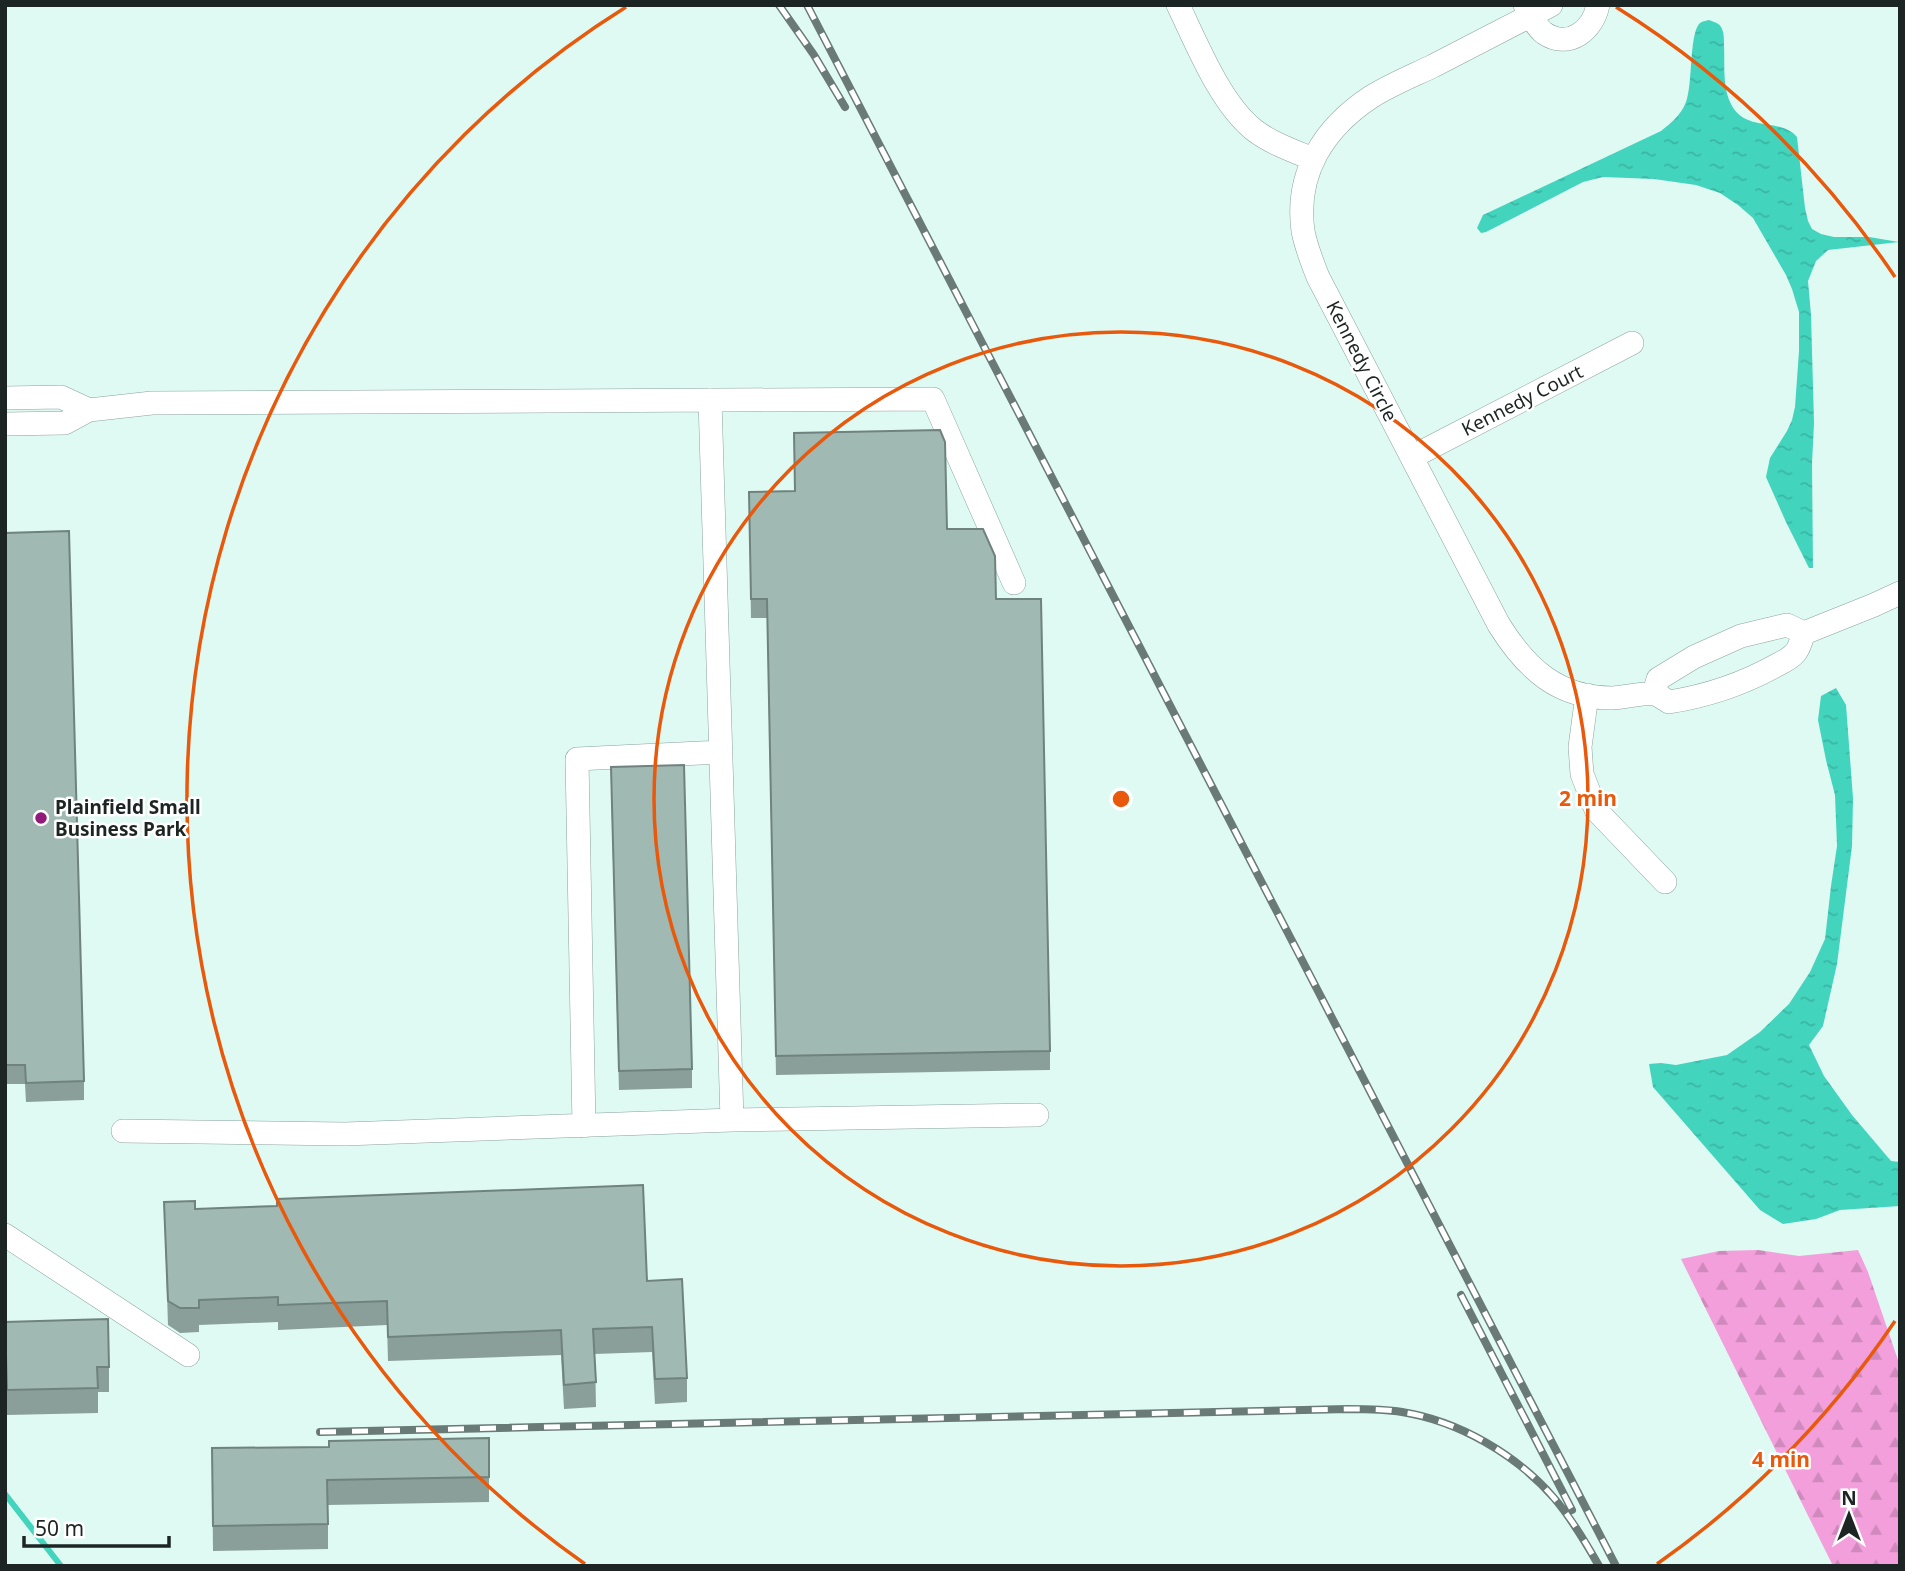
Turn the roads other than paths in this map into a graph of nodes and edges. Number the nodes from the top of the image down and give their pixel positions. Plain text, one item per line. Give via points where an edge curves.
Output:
1 (1178, 5) edge
2 (1551, 5) edge
3 (1598, 5) edge
4 (1528, 11) edge
5 (1313, 159) junction
6 (1632, 343) dead end
7 (5, 397) edge
8 (710, 400) junction
9 (89, 410) junction
10 (5, 424) edge
11 (1412, 457) junction
12 (1014, 583) dead end
13 (1900, 593) edge
14 (1804, 633) junction
15 (1654, 693) junction
16 (1587, 695) junction
17 (721, 752) junction
18 (1665, 882) dead end
19 (1037, 1115) dead end
20 (732, 1120) junction
21 (584, 1126) junction
22 (123, 1131) dead end
23 (5, 1235) edge
24 (188, 1355) dead end

1 - 5 street via 1231,105 1253,130
2 - 4 street, Kennedy Circle
3 - 4 street via 1586,30 1568,39 1543,32
4 - 5 street, Kennedy Circle via 1373,96 1343,119
5 - 11 street, Kennedy Circle via 1303,205 1308,253
6 - 11 street, Kennedy Court
7 - 9 street via 61,397
8 - 9 street via 152,403
8 - 12 street via 933,399
8 - 17 street
9 - 10 street via 65,423
11 - 16 street, Kennedy Circle via 1512,645 1542,676
13 - 14 street
14 - 15 street via 1787,625 1741,636 1658,679
14 - 15 street, Kennedy Circle via 1797,652 1788,659 1715,693 1669,702
15 - 16 street, Kennedy Circle via 1611,698
16 - 18 street via 1580,747 1583,774 1596,810
17 - 20 street
17 - 21 street via 577,759
19 - 20 street
20 - 21 street
21 - 22 street via 345,1134
23 - 24 street

